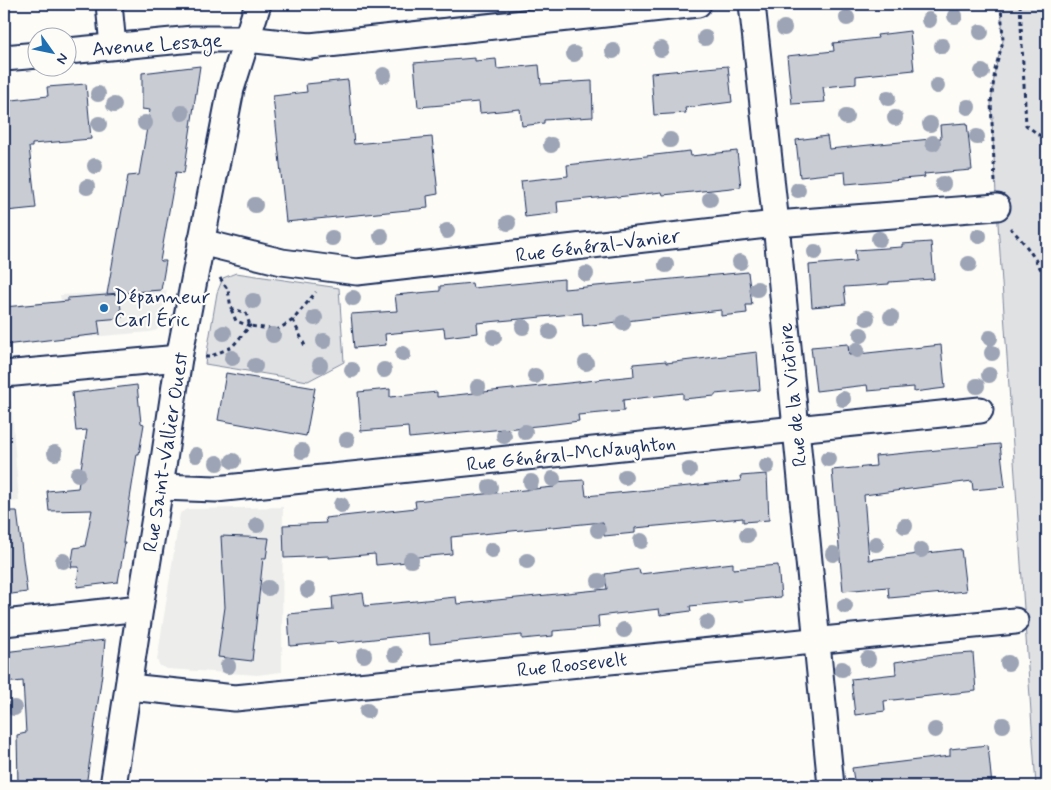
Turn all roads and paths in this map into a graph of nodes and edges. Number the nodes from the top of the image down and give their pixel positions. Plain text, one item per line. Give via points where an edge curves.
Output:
1 (110, 4) edge
2 (258, 4) edge
3 (698, 4) edge
4 (752, 4) edge
5 (1001, 4) edge
6 (1020, 4) edge
7 (247, 39) junction
8 (113, 46) junction
9 (78, 50) edge
10 (28, 56) edge
11 (4, 58) edge
12 (1047, 141) edge
13 (997, 207) junction
14 (776, 224) junction
15 (201, 242) junction
16 (323, 268) junction
17 (1047, 281) edge
18 (231, 308) junction
19 (293, 320) junction
20 (250, 326) junction
21 (305, 346) dead end
22 (178, 358) junction
23 (4, 374) edge
24 (980, 410) dead end
25 (795, 430) junction
26 (160, 488) junction
27 (140, 608) junction
28 (1015, 621) dead end
29 (4, 623) edge
30 (817, 639) junction
31 (129, 687) junction
32 (113, 786) edge
33 (831, 786) edge

1 - 8 street
2 - 7 street, Rue Saint-Vallier Ouest
3 - 7 street, Avenue Lesage via 310,46
4 - 14 street, Rue de la Victoire
5 - 13 path via 1003,41 991,103
6 - 12 path via 1026,125
7 - 8 street, Avenue Lesage via 194,39
7 - 15 street, Rue Saint-Vallier Ouest via 231,89
8 - 9 street, Avenue Lesage
10 - 11 street
13 - 14 street, Rue Général-Vanier
13 - 17 path via 1000,219 1020,238
14 - 16 street, Rue Général-Vanier via 357,272
14 - 25 street, Rue de la Victoire
15 - 16 street, Rue Général-Vanier via 282,262
15 - 18 path via 228,290
15 - 22 street, Rue Saint-Vallier Ouest
16 - 19 path via 318,289
18 - 20 path via 236,321
18 - 20 path via 246,313
19 - 20 path via 277,330
19 - 21 path
20 - 22 path via 232,346 209,357
22 - 23 street
22 - 26 street, Rue Saint-Vallier Ouest
24 - 25 street, Rue Général-McNaughton
25 - 26 street, Rue Général-McNaughton via 216,489
25 - 30 street, Rue de la Victoire
26 - 27 street, Rue Saint-Vallier Ouest
27 - 29 street
27 - 31 street, Rue Saint-Vallier Ouest
28 - 30 street, Rue Roosevelt
30 - 31 street, Rue Roosevelt via 235,698
30 - 33 street, Rue de la Victoire
31 - 32 street, Rue Saint-Vallier Ouest

